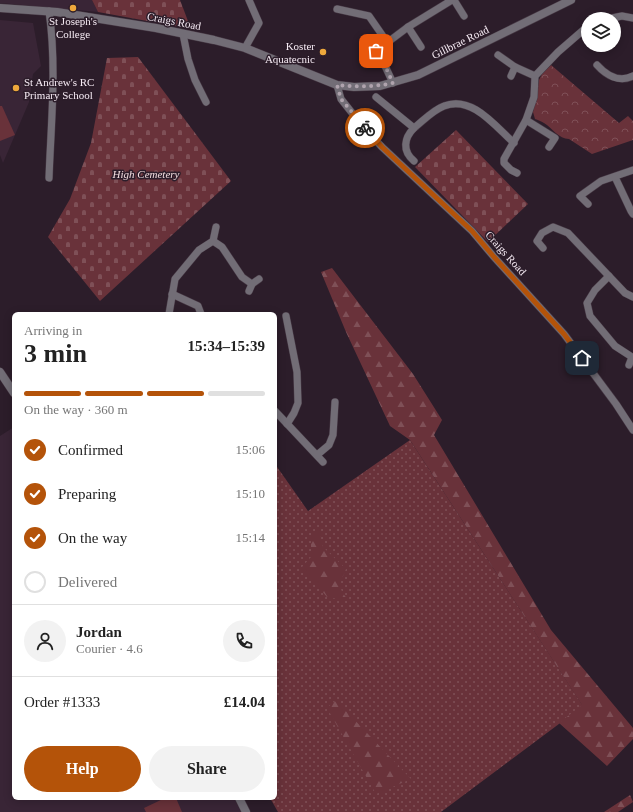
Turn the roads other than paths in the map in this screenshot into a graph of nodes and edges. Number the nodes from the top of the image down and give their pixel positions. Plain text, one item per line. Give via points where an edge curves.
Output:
1 (249, 0) edge
2 (453, 0) edge
3 (571, 0) edge
4 (0, 8) edge
5 (337, 9) dead end
6 (49, 11) junction
7 (464, 16) dead end
8 (621, 16) edge
9 (633, 18) edge
10 (408, 27) junction
11 (581, 32) edge
12 (183, 34) junction
13 (387, 42) junction
14 (421, 47) dead end
15 (245, 48) junction
16 (498, 55) dead end
17 (597, 64) dead end
18 (515, 67) junction
19 (511, 76) dead end
20 (535, 76) junction
21 (633, 76) edge
22 (393, 83) junction
23 (337, 85) junction
24 (354, 87) joint
25 (376, 97) dead end
26 (206, 102) dead end
27 (526, 120) junction
28 (414, 128) junction
29 (514, 143) junction
30 (549, 147) dead end
31 (414, 161) dead end
32 (633, 170) edge
33 (517, 173) dead end
34 (616, 177) junction
35 (49, 178) dead end
36 (588, 204) dead end
37 (632, 218) edge
38 (216, 227) dead end
39 (213, 241) junction
40 (543, 248) dead end
41 (609, 276) junction
42 (259, 279) dead end
43 (172, 294) junction
44 (633, 297) edge
45 (169, 312) edge
46 (200, 312) edge
47 (286, 316) dead end
48 (629, 365) dead end
49 (0, 372) edge
50 (12, 390) edge
51 (335, 402) dead end
52 (277, 413) edge
53 (287, 424) junction
54 (633, 430) edge
55 (317, 455) junction
56 (323, 462) dead end
57 (240, 800) edge
58 (246, 812) edge

1 - 15 street via 259,23
2 - 7 street
2 - 10 street
3 - 22 street, Gillbrae Road via 418,76
4 - 6 street, Craigs Road
5 - 13 street via 369,16
6 - 12 street, Craigs Road
6 - 35 street via 53,54
8 - 9 street
10 - 13 street
10 - 14 street
11 - 20 street
12 - 15 street, Craigs Road
12 - 26 street via 195,80
13 - 22 street via 376,51
15 - 23 street, Craigs Road
16 - 18 street
17 - 21 street via 605,74 614,78
18 - 19 street
18 - 20 street
20 - 27 street via 534,97
22 - 24 street, Gillbrae Road
23 - 24 street, Craigs Road
23 - 54 street, Craigs Road via 341,99 364,128 472,231 564,334
25 - 28 street
27 - 29 street
27 - 30 street via 555,138
28 - 29 street via 443,106 463,104 478,111
28 - 31 street via 409,132 405,151
29 - 33 street via 504,159 504,164
32 - 34 street
34 - 36 street via 601,181 580,196
34 - 37 street
38 - 39 street
39 - 42 street via 222,247 250,288
39 - 43 street via 199,250 175,279
40 - 41 street via 537,241 542,234 553,227 568,232
41 - 44 street via 625,294
41 - 48 street via 595,290 587,303 590,316 615,346 632,357
43 - 45 street
43 - 46 street via 198,306
47 - 53 street via 297,372 298,403
49 - 50 street
51 - 55 street via 333,435 329,445
52 - 53 street
53 - 55 street
55 - 56 street
57 - 58 street

